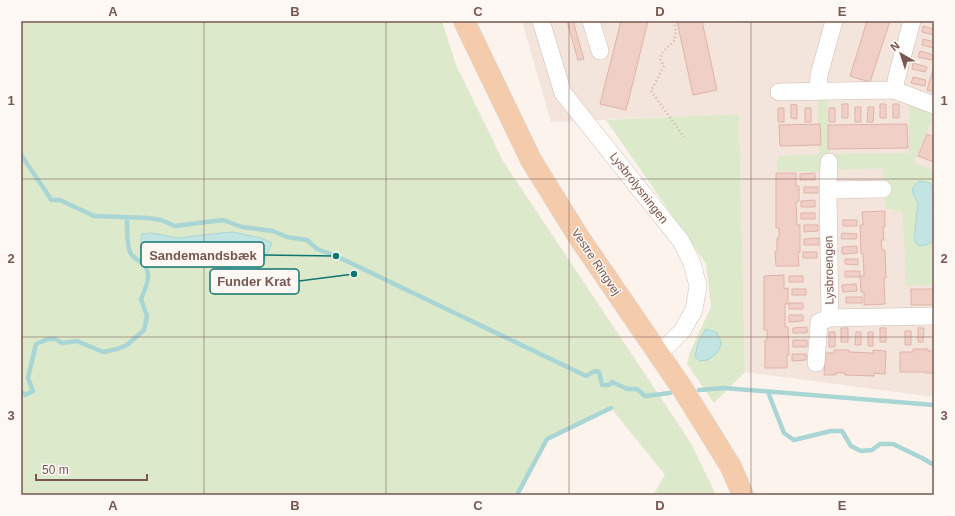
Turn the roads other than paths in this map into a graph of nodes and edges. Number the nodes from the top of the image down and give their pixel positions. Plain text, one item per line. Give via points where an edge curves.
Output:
1 (464, 21) edge
2 (541, 21) edge
3 (591, 21) edge
4 (834, 21) edge
5 (912, 21) edge
6 (600, 51) dead end
7 (894, 90) junction
8 (818, 91) junction
9 (779, 92) dead end
10 (934, 105) edge
11 (829, 162) dead end
12 (883, 188) dead end
13 (828, 190) junction
14 (934, 316) edge
15 (830, 318) junction
16 (659, 354) junction
17 (816, 363) dead end
18 (744, 495) edge

1 - 16 main road, Vestre Ringvej via 531,160 578,236
2 - 16 street, Lysbrolysningen via 563,92 681,241 692,263 698,286 694,310 682,331
3 - 6 street
4 - 8 street via 819,75
5 - 7 street
7 - 8 street
7 - 10 street
8 - 9 street
11 - 13 street, Lysbroengen
12 - 13 street
13 - 15 street, Lysbroengen
14 - 15 street, Lysbroengen
15 - 17 street via 819,322
16 - 18 main road, Vestre Ringvej via 731,467

